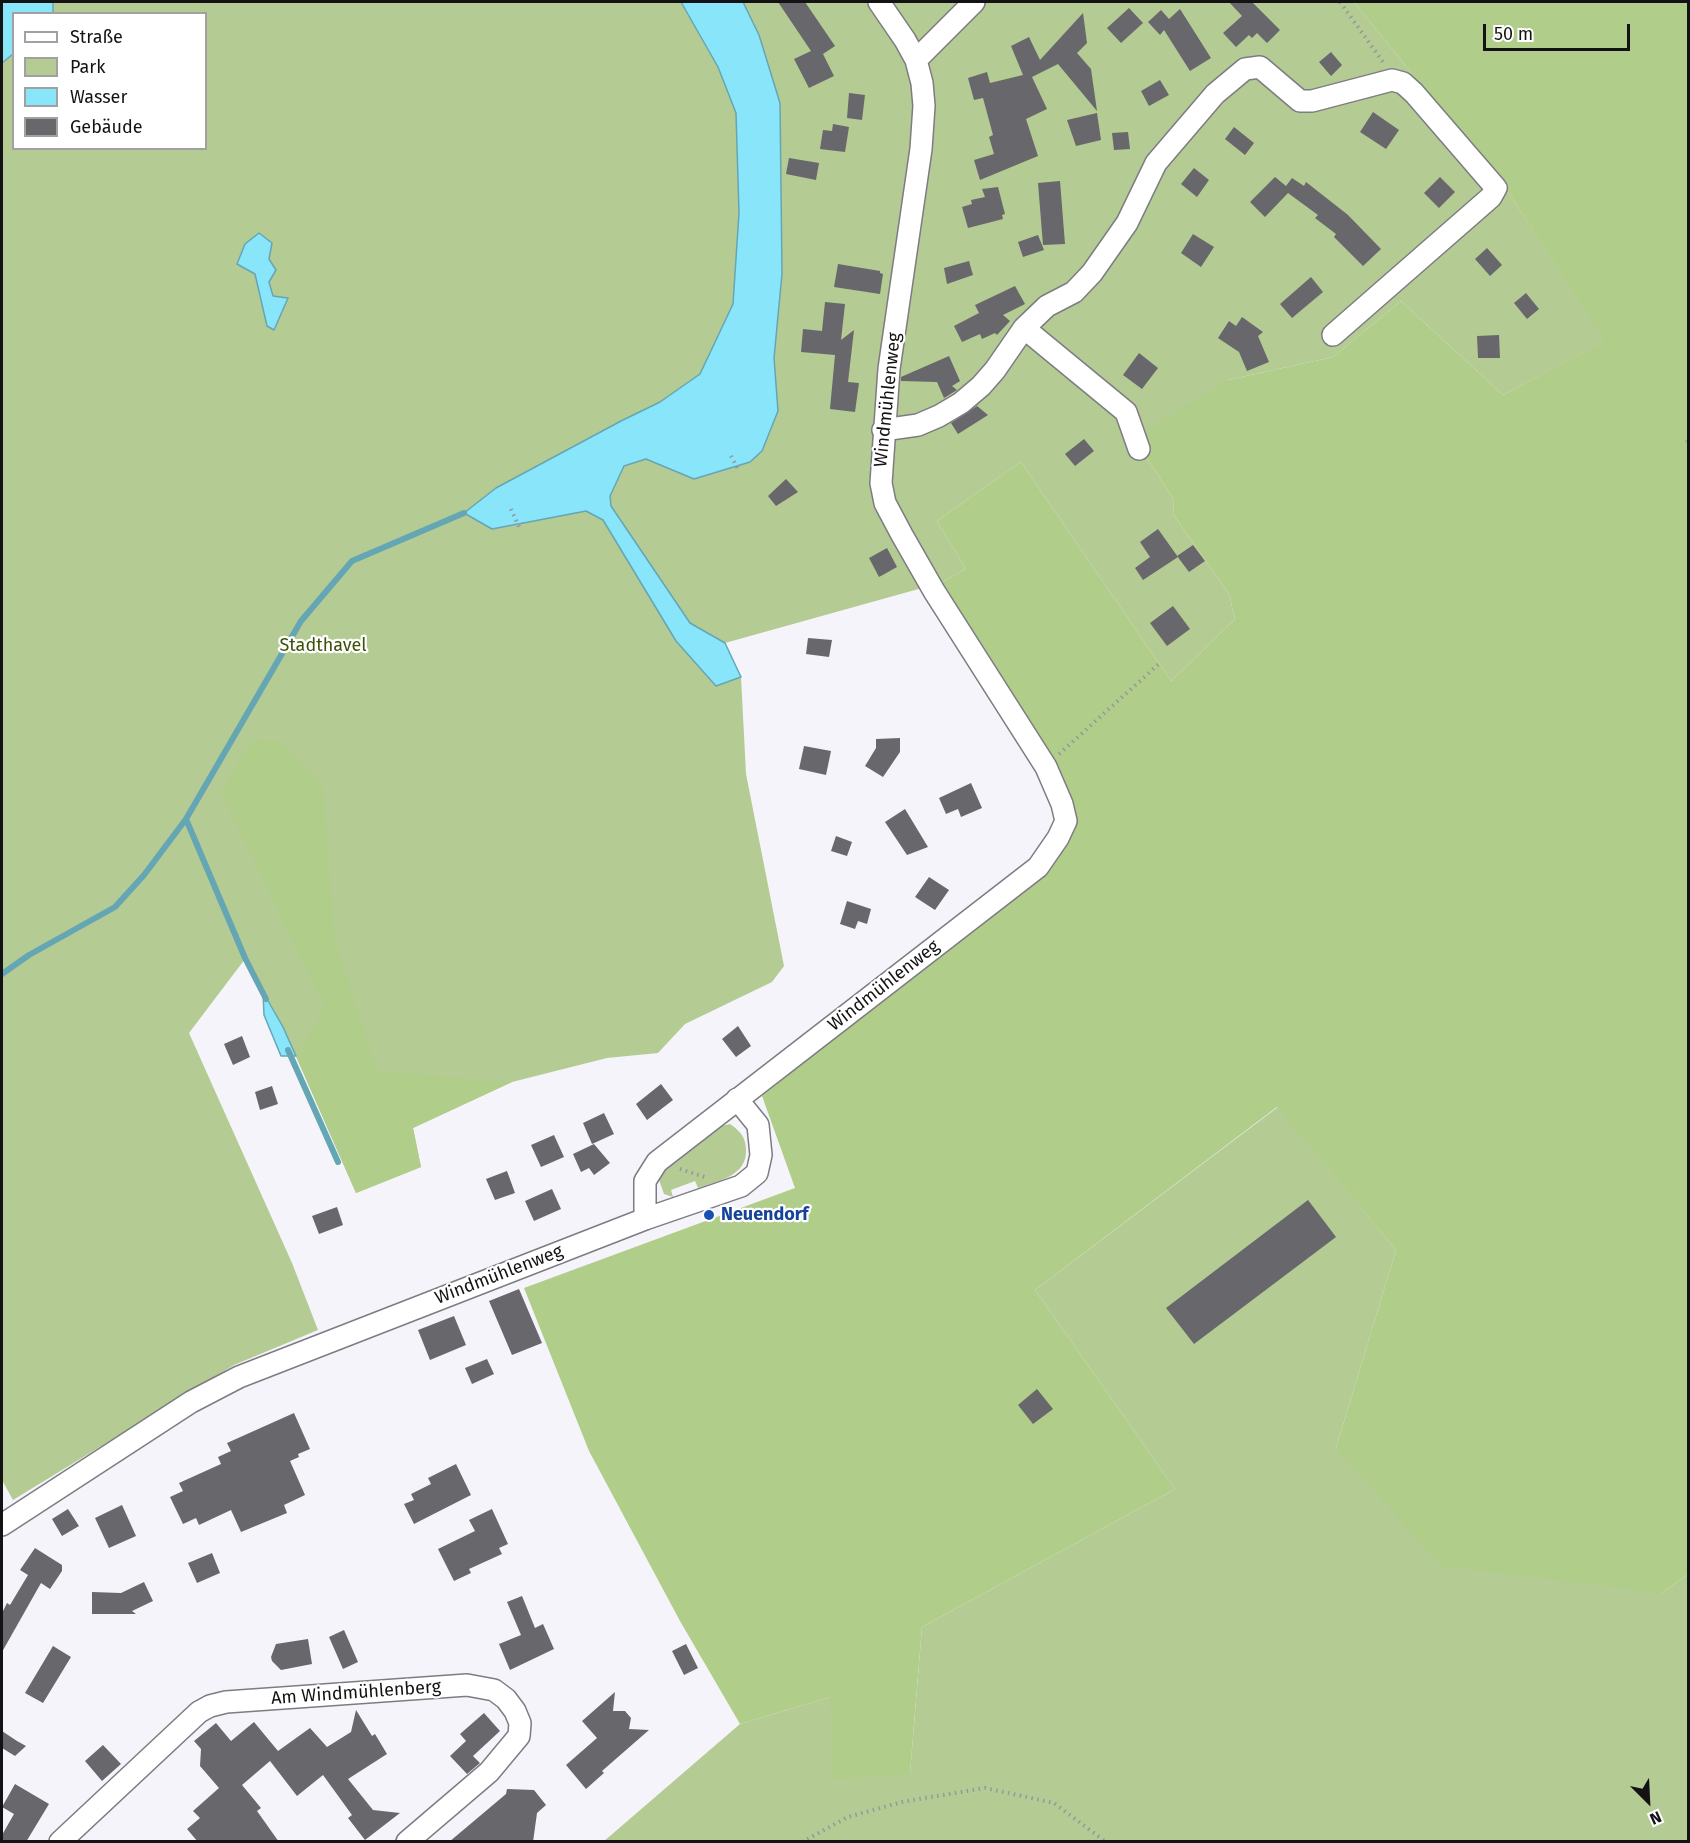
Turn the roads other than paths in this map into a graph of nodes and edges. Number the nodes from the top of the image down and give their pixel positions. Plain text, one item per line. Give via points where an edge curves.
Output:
1 (879, 2) edge
2 (974, 2) edge
3 (916, 60) junction
4 (1024, 328) junction
5 (1333, 335) dead end
6 (883, 430) junction
7 (1139, 449) dead end
8 (737, 1099) junction
9 (645, 1219) junction
10 (2, 1525) edge
11 (60, 1842) edge
12 (407, 1842) edge

1 - 3 street, Windmühlenweg
2 - 3 street
3 - 6 street, Windmühlenweg via 922,83 921,149
4 - 5 street via 1047,306 1074,292 1092,273 1127,223 1156,164 1215,94 1245,69 1260,67 1300,101 1392,80 1403,83 1496,188 1491,197
4 - 6 street via 995,370 961,403 918,425
4 - 7 street via 1125,412
6 - 8 street, Windmühlenweg via 880,483 885,503 934,591 1046,767 1066,821 1038,867
8 - 9 street, Windmühlenweg via 657,1162 645,1181
8 - 9 street via 758,1125 761,1155 757,1173 741,1186
9 - 10 street, Windmühlenweg via 238,1377 191,1402
11 - 12 street, Am Windmühlenberg via 210,1706 467,1685 494,1690 515,1711 520,1723 519,1736 489,1772

